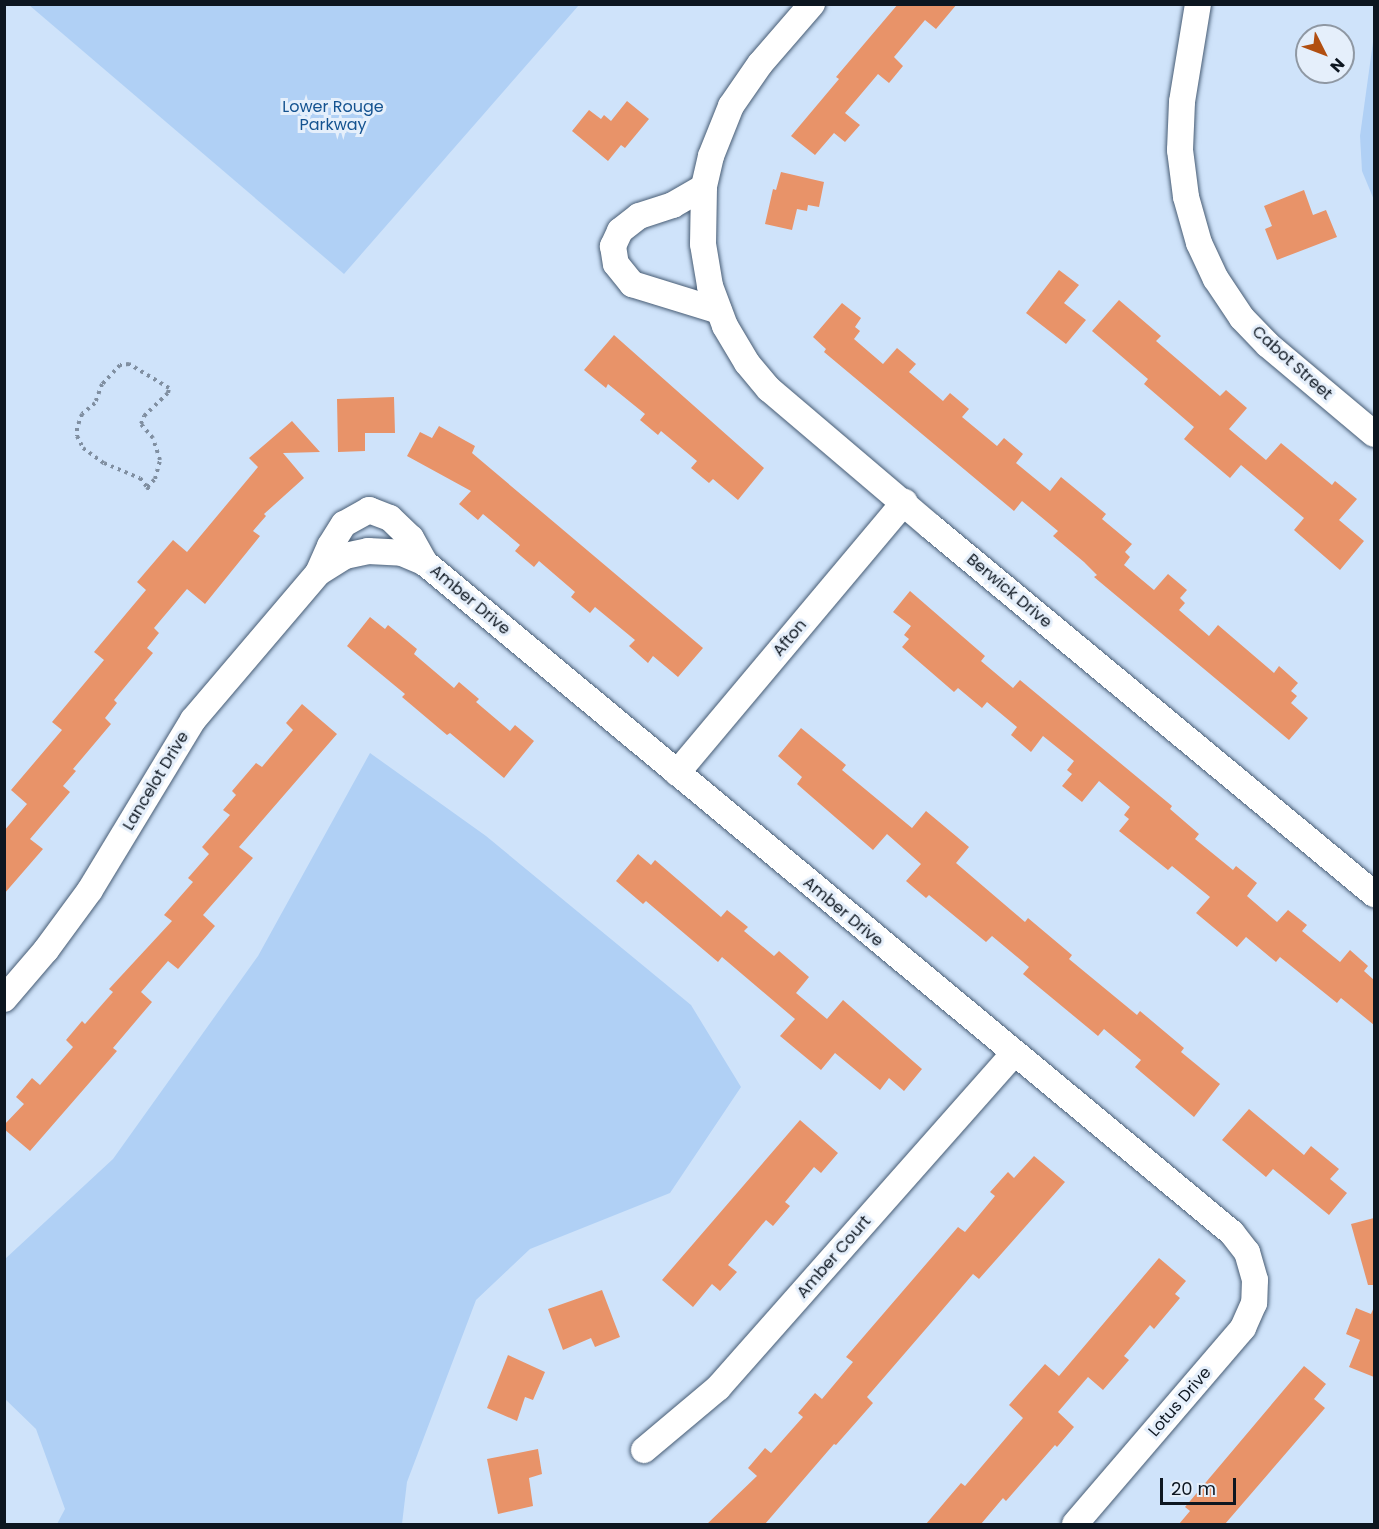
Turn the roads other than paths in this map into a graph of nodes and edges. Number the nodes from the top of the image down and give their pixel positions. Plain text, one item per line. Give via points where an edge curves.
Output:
1 (812, 4) edge
2 (1198, 4) edge
3 (704, 187) junction
4 (719, 311) junction
5 (1374, 434) edge
6 (903, 502) junction
7 (369, 510) joint
8 (375, 550) joint
9 (425, 563) junction
10 (318, 573) junction
11 (677, 773) junction
12 (1374, 894) edge
13 (4, 999) edge
14 (1014, 1053) junction
15 (1252, 1266) joint
16 (644, 1450) dead end
17 (1075, 1524) edge

1 - 3 street, Berwick Drive via 760,64 731,106 711,156
2 - 5 street, Cabot Street via 1182,102 1180,150 1186,197 1199,243 1216,279 1255,331
3 - 4 street, Berwick Drive via 703,244
3 - 4 street via 673,205 639,216 620,231 613,246 615,264 633,284
4 - 6 street, Berwick Drive via 747,363 769,389
6 - 11 street, Afton
6 - 12 street, Berwick Drive
7 - 9 street, Amber Drive via 390,518 411,538
7 - 10 street, Lancelot Drive via 344,524
8 - 9 street, Amber Drive via 402,553
8 - 10 street, Lancelot Drive via 345,556
9 - 11 street, Amber Drive
10 - 13 street, Lancelot Drive via 193,720 90,890
11 - 14 street, Amber Drive
14 - 15 street, Amber Drive via 1232,1233
14 - 16 street, Amber Court via 718,1388
15 - 17 street, Lotus Drive via 1254,1303 1243,1328

